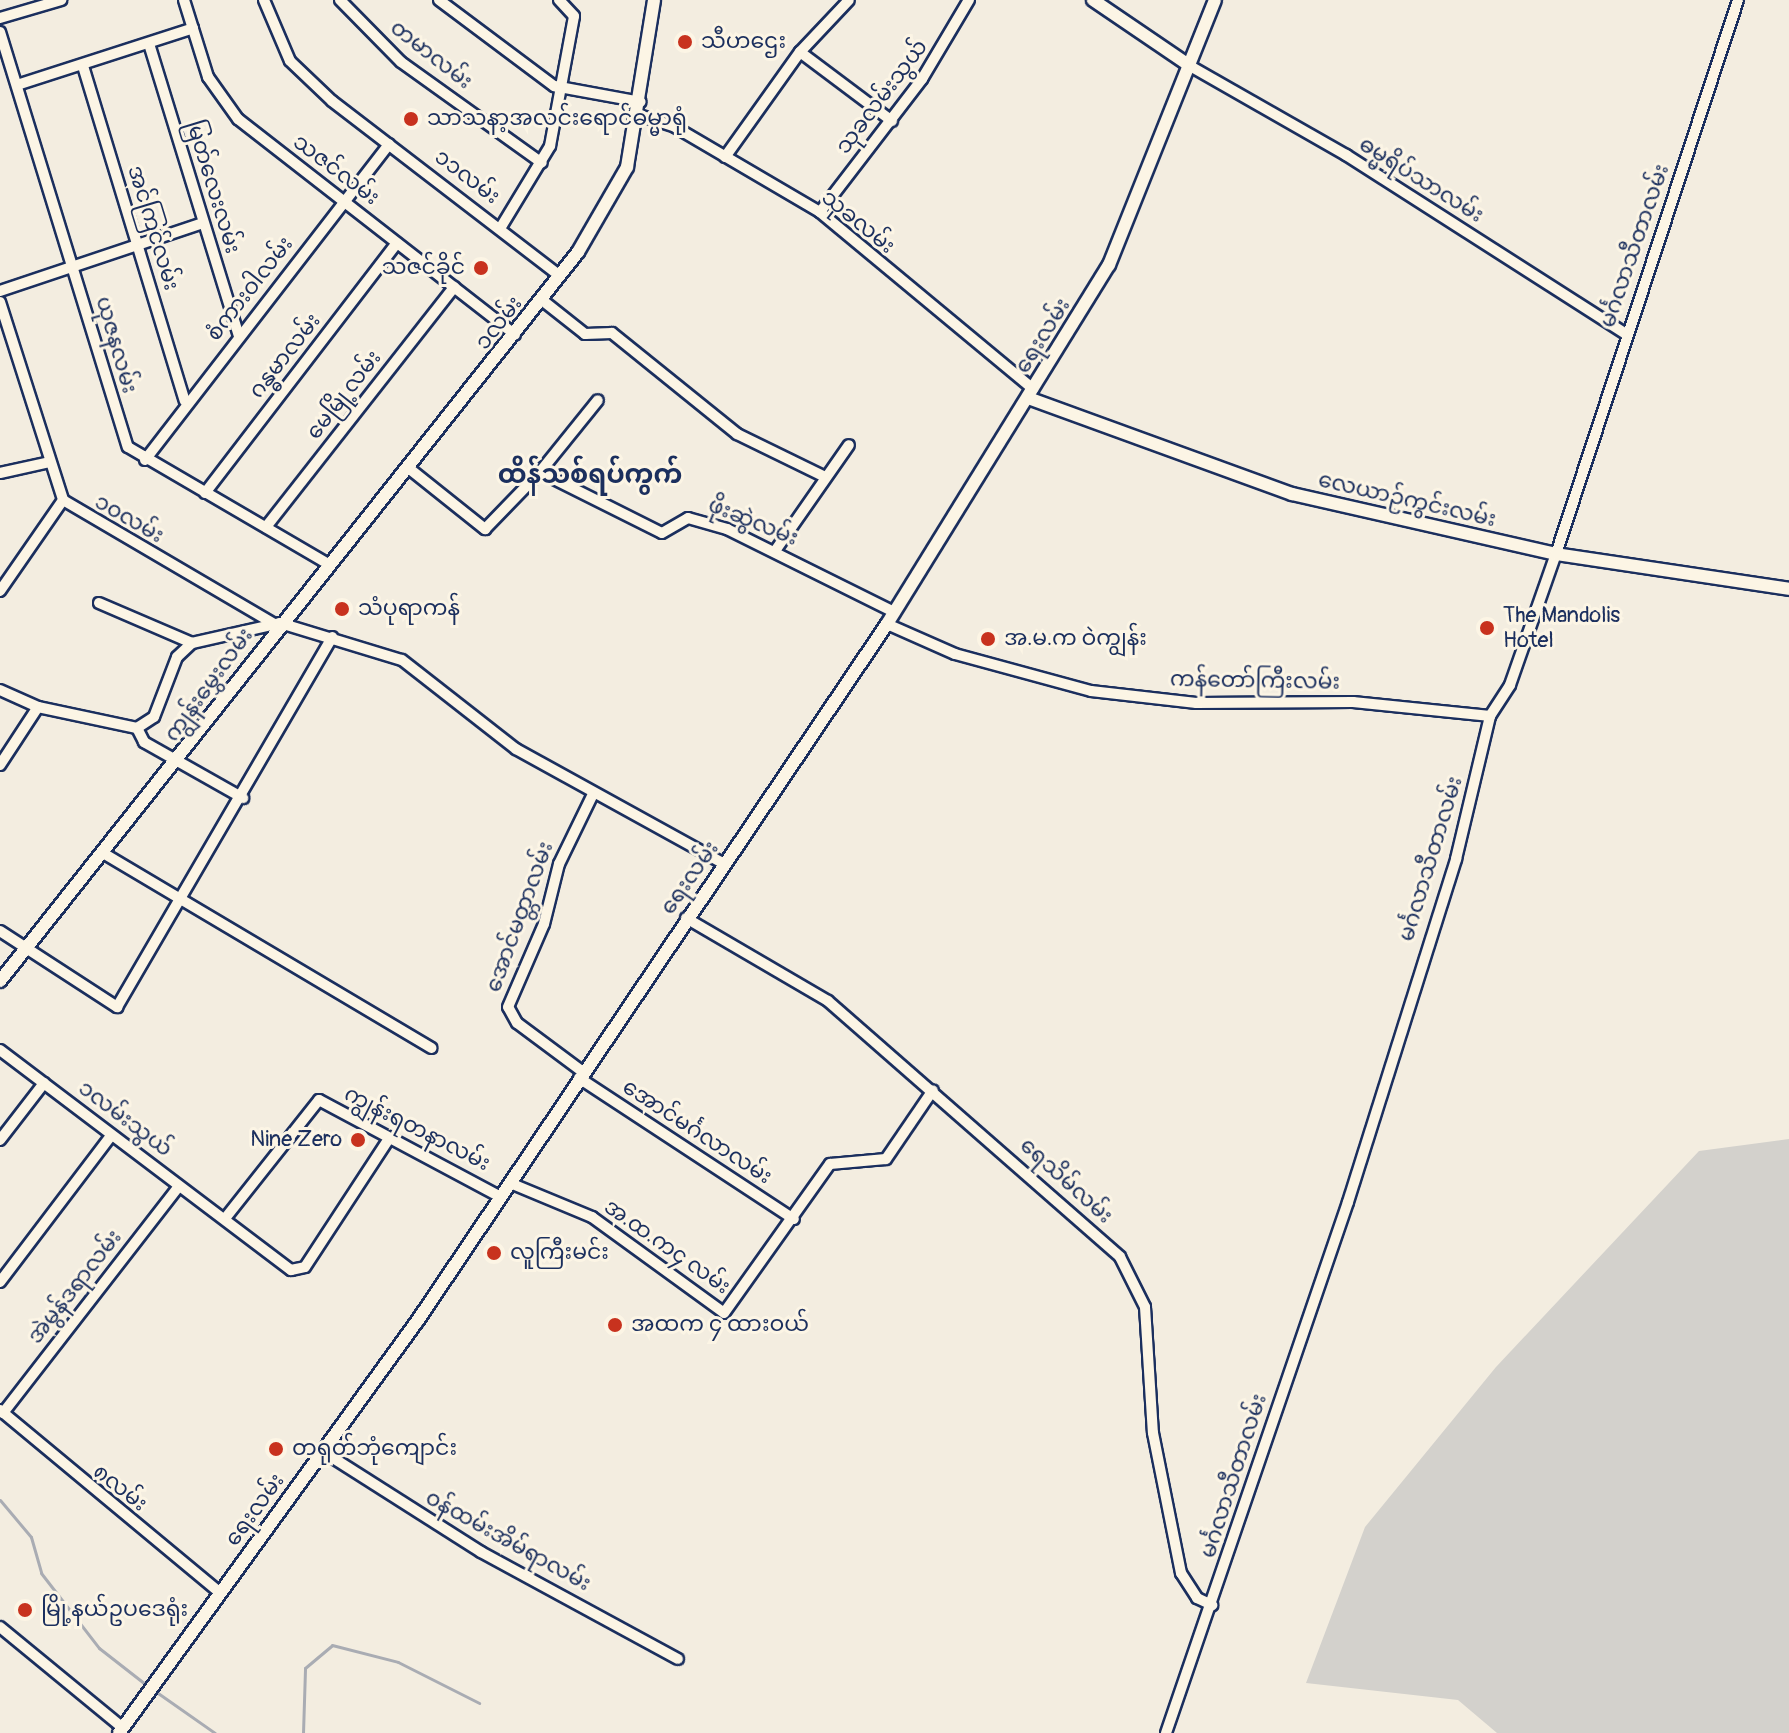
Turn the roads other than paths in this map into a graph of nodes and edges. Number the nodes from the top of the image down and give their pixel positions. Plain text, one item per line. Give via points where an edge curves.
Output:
1 (61, 0) edge
2 (184, 0) edge
3 (264, 0) edge
4 (340, 0) edge
5 (439, 0) edge
6 (559, 0) edge
7 (654, 0) edge
8 (849, 0) edge
9 (969, 0) edge
10 (1093, 0) edge
11 (1215, 0) edge
12 (1738, 0) edge
13 (0, 18) edge
14 (193, 28) junction
15 (0, 32) edge
16 (150, 47) junction
17 (800, 52) junction
18 (83, 66) junction
19 (1190, 66) junction
20 (17, 85) junction
21 (561, 89) junction
22 (640, 108) junction
23 (892, 121) junction
24 (389, 144) junction
25 (725, 157) junction
26 (542, 163) junction
27 (345, 200) junction
28 (820, 212) junction
29 (203, 223) junction
30 (501, 227) junction
31 (397, 243) junction
32 (137, 247) junction
33 (72, 265) junction
34 (560, 276) junction
35 (454, 287) junction
36 (0, 291) edge
37 (542, 300) junction
38 (0, 302) edge
39 (1626, 334) junction
40 (515, 335) junction
41 (239, 337) junction
42 (1031, 394) junction
43 (598, 400) dead end
44 (185, 401) junction
45 (849, 445) dead end
46 (145, 460) junction
47 (46, 463) junction
48 (411, 470) junction
49 (540, 472) junction
50 (0, 473) edge
51 (823, 476) junction
52 (205, 493) junction
53 (63, 500) junction
54 (266, 527) junction
55 (775, 551) junction
56 (1556, 554) junction
57 (328, 564) junction
58 (1789, 589) edge
59 (0, 591) edge
60 (99, 603) dead end
61 (894, 612) junction
62 (277, 623) junction
63 (887, 624) junction
64 (332, 637) junction
65 (192, 643) junction
66 (0, 690) edge
67 (38, 707) junction
68 (1490, 716) junction
69 (137, 728) junction
70 (177, 763) junction
71 (0, 765) edge
72 (593, 794) junction
73 (243, 798) junction
74 (103, 853) junction
75 (724, 864) junction
76 (180, 903) junction
77 (686, 918) junction
78 (0, 931) edge
79 (25, 948) junction
80 (0, 981) edge
81 (432, 1048) dead end
82 (0, 1050) edge
83 (581, 1075) junction
84 (44, 1083) junction
85 (933, 1090) junction
86 (110, 1137) junction
87 (0, 1140) edge
88 (388, 1140) junction
89 (510, 1183) junction
90 (179, 1186) junction
91 (501, 1197) junction
92 (227, 1216) junction
93 (794, 1219) junction
94 (0, 1282) edge
95 (2, 1411) edge
96 (322, 1451) junction
97 (219, 1592) junction
98 (1212, 1605) junction
99 (0, 1627) edge
100 (678, 1659) dead end
101 (121, 1730) edge
102 (1166, 1733) edge

1 - 13 street
2 - 14 street, သဇင်လမ်း
3 - 24 street, ၁၁လမ်း via 290,61
4 - 26 street, တမာလမ်း via 401,62
5 - 21 street
6 - 21 street via 574,16
7 - 22 street, ၁လမ်း
8 - 17 street
9 - 23 street, သုခလမ်းသွယ်
10 - 19 street
11 - 19 street, ရေးလမ်း
12 - 39 street, မင်္ဂလာသီတာလမ်း
14 - 16 street
14 - 27 street, သဇင်လမ်း via 220,99
15 - 20 street, ယုဇနလမ်း
16 - 18 street
16 - 29 street, မြတ်လေးလမ်း
17 - 23 street
17 - 25 street
18 - 20 street
18 - 32 street, အင်ကြင်လမ်း
19 - 39 street, ဓမ္မရိပ်သာလမ်း via 1346,155
19 - 42 street, ရေးလမ်း via 1109,265
20 - 33 street, ယုဇနလမ်း
21 - 22 street, သုခလမ်း
21 - 26 street
22 - 25 street, သုခလမ်း
22 - 34 street, ၁လမ်း via 627,167
23 - 28 street, သုခလမ်းသွယ်
24 - 27 street, စံကားဝါလမ်း
24 - 30 street, ၁၁လမ်း
25 - 28 street, သုခလမ်း
26 - 30 street
27 - 31 street, သဇင်လမ်း
27 - 41 street, စံကားဝါလမ်း
28 - 42 street, သုခလမ်း
29 - 32 street
29 - 41 street, မြတ်လေးလမ်း
30 - 34 street, ၁၁လမ်း
31 - 35 street, သဇင်လမ်း
31 - 52 street, ဂန္ဓမာလမ်း
32 - 33 street
32 - 44 street, အင်ကြင်လမ်း
33 - 36 street
33 - 46 street, ယုဇနလမ်း via 120,428
34 - 37 street, ၁လမ်း
35 - 40 street, သဇင်လမ်း
35 - 54 street, မေမြို့လမ်း
37 - 40 street, ၁လမ်း
37 - 51 street via 585,334 612,333 737,434
38 - 47 street, ၁၀လမ်း
39 - 56 street, မင်္ဂလာသီတာလမ်း
40 - 48 street, ၁လမ်း
41 - 44 street, စံကားဝါလမ်း
42 - 56 street, လေယာဉ်ကွင်းလမ်း via 1292,494
42 - 61 street, ရေးလမ်း
43 - 49 street
44 - 46 street, စံကားဝါလမ်း
45 - 51 street
46 - 52 street, ယုဇနလမ်း
47 - 50 street
47 - 53 street, ၁၀လမ်း
48 - 49 street via 485,529
48 - 57 street, ၁လမ်း
49 - 55 street, ဖိုးဆွဲလမ်း via 662,533 695,519
51 - 55 street
52 - 54 street, ယုဇနလမ်း
53 - 59 street
53 - 62 street, ၁၀လမ်း
54 - 57 street, ယုဇနလမ်း
55 - 61 street, ဖိုးဆွဲလမ်း
56 - 58 street, လေယာဉ်ကွင်းလမ်း
56 - 68 street, မင်္ဂလာသီတာလမ်း via 1510,685
57 - 62 street, ၁လမ်း
60 - 65 street
61 - 63 street, ရေးလမ်း
62 - 64 street, ကျွန်းမွှေးလမ်း
62 - 65 street
62 - 70 street, ကျွန်းမွှေးလမ်း
63 - 68 street, ကန်တော်ကြီးလမ်း via 955,654 1091,691 1196,703 1353,702
63 - 75 street, ရေးလမ်း
64 - 72 street, ကျွန်းမွှေးလမ်း via 402,660 516,749
64 - 73 street
65 - 69 street via 177,657 154,717
66 - 67 street
67 - 69 street
67 - 71 street
68 - 98 street, မင်္ဂလာသီတာလမ်း via 1456,859
69 - 70 street
70 - 73 street
70 - 74 street, ကျွန်းမွှေးလမ်း
72 - 75 street, ကျွန်းမွှေးလမ်း
72 - 83 street, အောင်မတ္တာလမ်း via 559,864 544,924 508,1007 517,1023
73 - 76 street
74 - 76 street
74 - 79 street, ကျွန်းမွှေးလမ်း
75 - 77 street, ရေးလမ်း
76 - 79 street via 117,1007
76 - 81 street
77 - 83 street, ရေးလမ်း
77 - 85 street, ရေသိမ်လမ်း via 828,1001
78 - 79 street
79 - 80 street, ကျွန်းမွှေးလမ်း
82 - 84 street, ၁လမ်းသွယ်
83 - 89 street, ရေးလမ်း
83 - 93 street, အောင်မင်္ဂလာလမ်း
84 - 86 street, ၁လမ်းသွယ်
84 - 87 street
85 - 93 street, အ.ထ.က၄ လမ်း via 886,1159 830,1164
85 - 98 street, ရေသိမ်လမ်း via 1083,1221 1134,1280 1145,1307 1160,1485 1181,1573 1197,1598
86 - 90 street, ၁လမ်းသွယ်
86 - 94 street
88 - 91 street, ကျွန်းရတနာလမ်း via 452,1165
88 - 92 street, ကျွန်းရတနာလမ်း via 319,1100
88 - 92 street, ၁လမ်းသွယ် via 300,1271
89 - 91 street, ရေးလမ်း
89 - 93 street, အ.ထ.က၄ လမ်း via 592,1217 724,1313
90 - 92 street, ၁လမ်းသွယ်
90 - 95 street, အဲမွန်ဒရာလမ်း
91 - 96 street, ရေးလမ်း
95 - 97 street, ၈လမ်း
96 - 97 street, ရေးလမ်း
96 - 100 street, ၀န်ထမ်းအိမ်ရာလမ်း via 481,1552
97 - 101 street, ရေးလမ်း
98 - 102 street, မင်္ဂလာသီတာလမ်း
99 - 101 street

